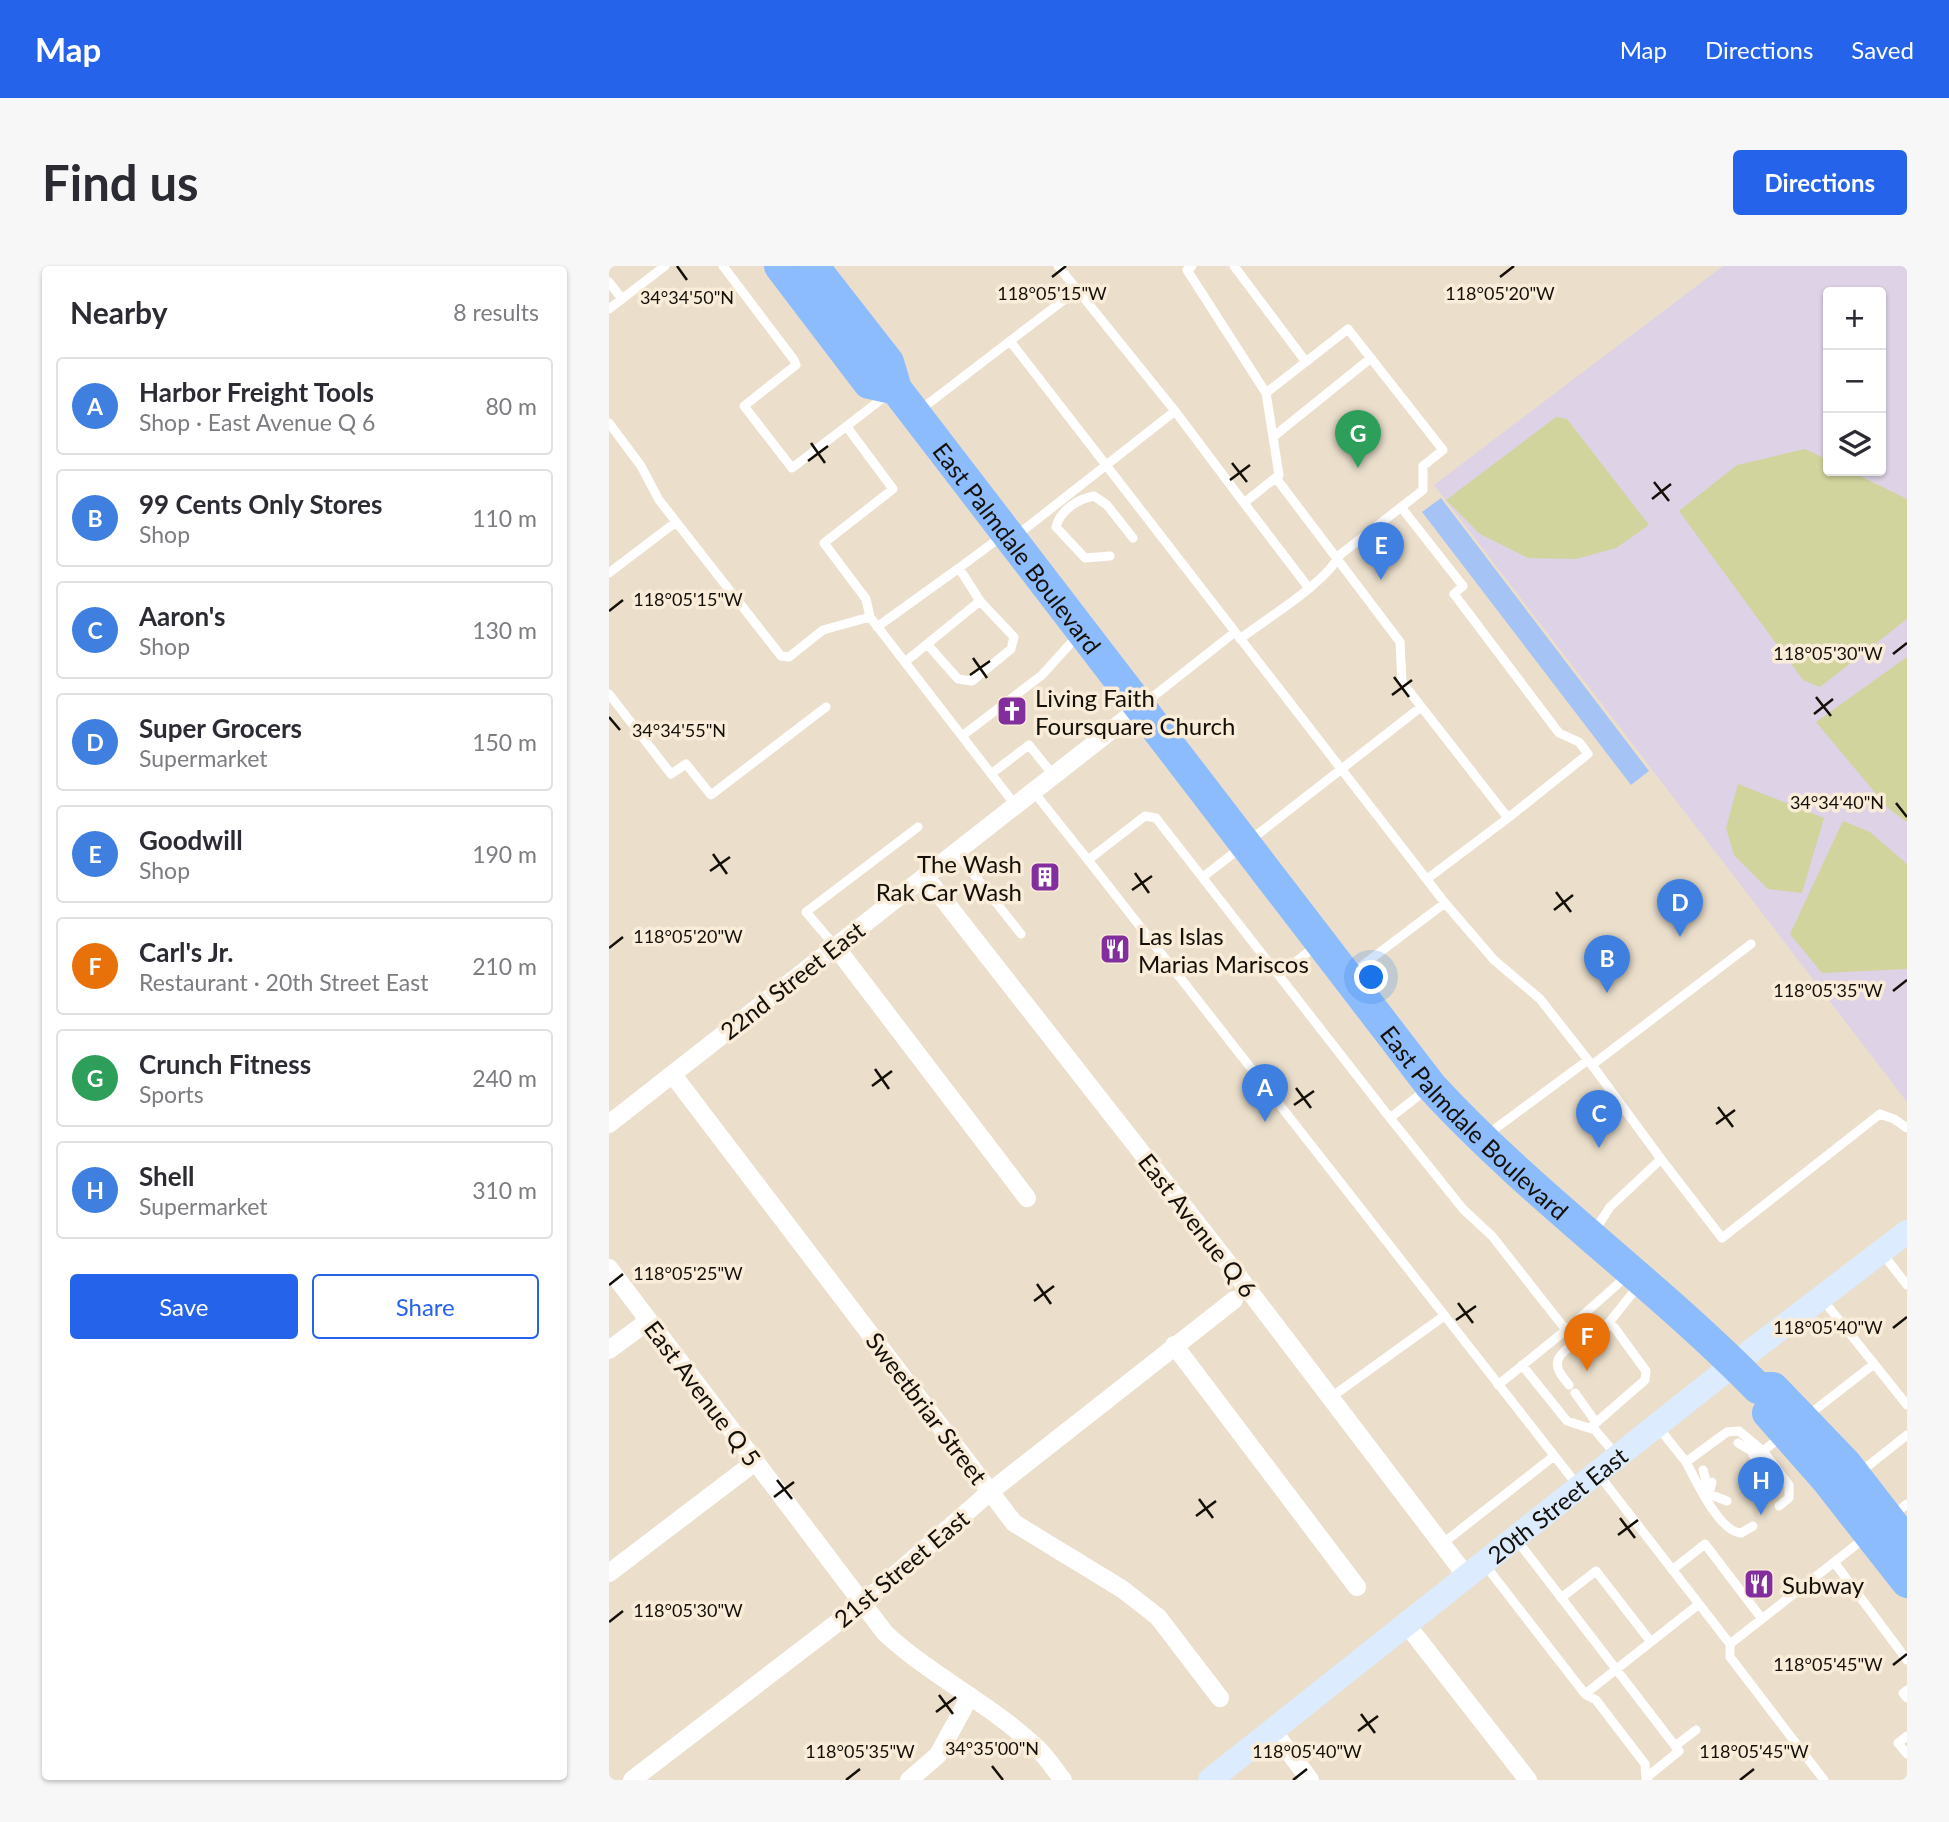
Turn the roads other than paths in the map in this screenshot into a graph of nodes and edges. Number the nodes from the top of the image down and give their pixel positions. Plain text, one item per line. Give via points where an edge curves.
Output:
1 (665, 266) edge
2 (723, 266) edge
3 (780, 266) edge
4 (813, 266) edge
5 (1058, 266) edge
6 (1192, 266) edge
7 (1234, 266) edge
8 (609, 282) edge
9 (1077, 290) junction
10 (622, 299) junction
11 (609, 309) edge
12 (1010, 341) junction
13 (1371, 358) junction
14 (1306, 362) junction
15 (896, 388) junction
16 (1266, 393) junction
17 (1175, 411) junction
18 (916, 414) junction
19 (609, 423) edge
20 (847, 426) junction
21 (1273, 437) junction
22 (1107, 466) junction
23 (1276, 478) junction
24 (1244, 503) junction
25 (1401, 507) junction
26 (676, 522) junction
27 (1009, 535) junction
28 (1133, 538) dead end
29 (1109, 556) dead end
30 (1337, 560) junction
31 (959, 568) junction
32 (609, 573) edge
33 (1308, 587) junction
34 (981, 601) junction
35 (870, 617) junction
36 (877, 627) junction
37 (1082, 630) junction
38 (1238, 635) junction
39 (927, 643) junction
40 (905, 662) junction
41 (609, 694) edge
42 (826, 706) dead end
43 (1141, 707) junction
44 (1421, 707) junction
45 (962, 736) junction
46 (1342, 769) junction
47 (991, 774) junction
48 (1054, 776) junction
49 (1033, 791) junction
50 (1016, 806) junction
51 (1507, 818) junction
52 (918, 827) dead end
53 (1246, 844) junction
54 (956, 852) junction
55 (1088, 860) junction
56 (925, 876) junction
57 (1203, 877) junction
58 (1427, 880) junction
59 (1445, 903) junction
60 (1021, 934) dead end
61 (1321, 942) junction
62 (1751, 944) dead end
63 (835, 946) junction
64 (1279, 975) junction
65 (1347, 977) junction
66 (1590, 1063) junction
67 (673, 1075) junction
68 (1431, 1086) junction
69 (1390, 1118) junction
70 (609, 1124) edge
71 (1907, 1128) edge
72 (1482, 1139) junction
73 (1661, 1159) junction
74 (1027, 1198) dead end
75 (1907, 1232) edge
76 (1590, 1237) junction
77 (1881, 1252) junction
78 (609, 1268) edge
79 (1638, 1276) junction
80 (1907, 1285) edge
81 (1821, 1298) junction
82 (1234, 1300) dead end
83 (1444, 1316) junction
84 (648, 1321) junction
85 (1607, 1325) junction
86 (1566, 1329) junction
87 (1174, 1345) junction
88 (609, 1350) edge
89 (1734, 1364) junction
90 (1874, 1364) junction
91 (1522, 1366) junction
92 (1499, 1385) junction
93 (1330, 1398) junction
94 (1907, 1405) edge
95 (1592, 1424) junction
96 (1657, 1426) junction
97 (1907, 1435) edge
98 (1778, 1440) junction
99 (1738, 1443) dead end
100 (1747, 1454) dead end
101 (1554, 1456) junction
102 (1618, 1457) junction
103 (755, 1461) junction
104 (1686, 1462) junction
105 (1703, 1470) dead end
106 (1762, 1474) dead end
107 (1855, 1476) junction
108 (1588, 1481) junction
109 (1712, 1482) dead end
110 (991, 1491) junction
111 (1707, 1495) junction
112 (1727, 1501) dead end
113 (1779, 1506) dead end
114 (1893, 1525) edge
115 (1753, 1526) dead end
116 (1515, 1539) junction
117 (1442, 1544) junction
118 (1834, 1562) junction
119 (1907, 1564) edge
120 (1476, 1570) junction
121 (1672, 1570) junction
122 (609, 1573) edge
123 (1907, 1582) edge
124 (1357, 1587) dead end
125 (1561, 1598) junction
126 (863, 1603) junction
127 (1699, 1604) junction
128 (1762, 1619) junction
129 (1407, 1625) junction
130 (1651, 1642) junction
131 (1730, 1644) junction
132 (1907, 1660) edge
133 (1616, 1669) junction
134 (1907, 1690) edge
135 (1585, 1694) junction
136 (970, 1696) junction
137 (1220, 1698) dead end
138 (1907, 1698) edge
139 (1696, 1730) dead end
140 (1273, 1731) junction
141 (1907, 1736) edge
142 (1675, 1746) junction
143 (1907, 1754) edge
144 (1059, 1779) edge
145 (1647, 1779) edge
146 (632, 1780) edge
147 (909, 1780) edge
148 (1210, 1780) edge
149 (1310, 1780) edge
150 (1528, 1780) edge
151 (1824, 1780) edge

1 - 10 lane
2 - 20 lane via 796,365 744,406 792,468
3 - 15 highway via 869,383
4 - 15 highway, East Palmdale Boulevard via 888,362
5 - 9 lane
6 - 16 lane via 1187,270
7 - 14 lane
8 - 10 lane
9 - 12 lane
9 - 17 lane
10 - 11 lane
12 - 18 lane
12 - 22 lane
13 - 14 lane via 1349,329
13 - 21 lane
13 - 25 lane via 1443,450 1423,466 1423,490
14 - 16 lane
15 - 18 highway, East Palmdale Boulevard
15 - 20 lane
16 - 21 lane
17 - 22 lane
17 - 24 lane
18 - 27 highway, East Palmdale Boulevard
19 - 26 lane
20 - 35 lane via 893,489 824,543 866,599
21 - 23 lane
22 - 27 lane
22 - 38 lane
23 - 24 lane
23 - 30 lane
24 - 33 lane
25 - 30 lane
25 - 51 lane via 1463,586 1454,594 1559,733 1579,742 1588,754
26 - 32 lane
26 - 35 lane via 781,656 789,657 823,631
27 - 31 lane
27 - 37 highway, East Palmdale Boulevard
28 - 29 lane via 1094,496 1083,498 1059,516 1056,527 1074,550 1085,558
30 - 33 lane
30 - 44 lane via 1400,642 1402,682
31 - 34 lane
31 - 36 lane
33 - 38 lane
34 - 39 lane
34 - 39 lane via 1014,637 1011,649 972,681 958,679
35 - 36 lane
36 - 40 lane
37 - 43 highway, East Palmdale Boulevard
37 - 45 lane via 1042,675
38 - 43 lane
38 - 46 lane
39 - 40 lane
40 - 45 lane
41 - 42 lane via 671,774 686,764 711,795
43 - 48 street, 22nd Street East
43 - 53 highway, East Palmdale Boulevard
44 - 46 lane
44 - 51 lane
45 - 47 lane
46 - 53 lane
46 - 58 lane
47 - 48 lane via 1029,745
47 - 50 lane
48 - 49 street, 22nd Street East
49 - 50 street, 22nd Street East
49 - 55 lane
50 - 54 street, 22nd Street East
51 - 58 lane
52 - 63 lane via 806,912
53 - 57 lane
53 - 61 highway, East Palmdale Boulevard
54 - 56 street, 22nd Street East
54 - 60 lane
55 - 57 lane via 1145,817 1156,818
55 - 83 lane
56 - 63 street, 22nd Street East
56 - 93 street, East Avenue Q 6
57 - 64 lane
58 - 59 lane
59 - 65 lane
59 - 66 lane via 1494,960 1540,999
61 - 64 lane
61 - 65 highway, East Palmdale Boulevard
62 - 66 lane
63 - 67 street, 22nd Street East
63 - 74 street
64 - 69 lane
65 - 68 highway, East Palmdale Boulevard
66 - 72 lane
66 - 73 lane
67 - 70 street, 22nd Street East
67 - 110 street, Sweetbriar Street
68 - 69 lane
68 - 72 highway, East Palmdale Boulevard
69 - 86 lane
71 - 73 lane via 1880,1114 1722,1238
72 - 76 highway, East Palmdale Boulevard
73 - 76 lane via 1610,1207
75 - 77 street, 20th Street East
76 - 79 highway, East Palmdale Boulevard
77 - 80 lane
77 - 81 street, 20th Street East
78 - 84 street, East Avenue Q 5
79 - 85 lane
79 - 86 lane
79 - 89 highway, East Palmdale Boulevard
81 - 89 street, 20th Street East
81 - 90 lane
82 - 87 street, 21st Street East
83 - 92 lane
83 - 93 lane
84 - 88 street
84 - 103 street, East Avenue Q 5
85 - 95 lane via 1597,1327 1560,1355 1557,1364
85 - 95 lane via 1614,1327 1639,1358 1647,1376
86 - 91 lane
87 - 110 street, 21st Street East
87 - 124 street
89 - 96 street, 20th Street East
89 - 98 highway, East Palmdale Boulevard via 1758,1388 1757,1402
90 - 94 lane
90 - 98 lane
91 - 92 lane
91 - 95 lane via 1567,1421
92 - 101 lane
93 - 117 street, East Avenue Q 6
95 - 102 lane
96 - 102 street, 20th Street East
96 - 104 lane
97 - 107 lane
98 - 99 lane
98 - 100 lane
98 - 104 lane via 1727,1432
98 - 106 lane
98 - 107 highway, East Palmdale Boulevard
98 - 113 lane via 1791,1492
98 - 114 highway, East Palmdale Boulevard
101 - 108 lane
101 - 117 lane
102 - 108 street, 20th Street East
103 - 122 street
103 - 126 street, East Avenue Q 5
104 - 111 lane
105 - 111 lane
107 - 114 highway, East Palmdale Boulevard
108 - 116 street, 20th Street East
108 - 121 lane
109 - 111 lane
110 - 126 street, 21st Street East
110 - 137 street, Sweetbriar Street via 1014,1523 1122,1589 1158,1617
111 - 112 lane
111 - 115 lane via 1730,1530 1741,1533
114 - 118 lane
114 - 119 highway via 1880,1536
114 - 123 highway, East Palmdale Boulevard
116 - 120 street, 20th Street East
116 - 125 lane
117 - 120 street, East Avenue Q 6
118 - 128 lane
118 - 132 lane
120 - 129 street, 20th Street East
120 - 135 lane
121 - 127 lane
121 - 128 lane via 1705,1544
125 - 130 lane via 1596,1571
125 - 133 lane
126 - 136 street, East Avenue Q 5 via 910,1657
126 - 146 street, 21st Street East
127 - 130 lane
127 - 131 lane
128 - 131 lane
129 - 140 street, 20th Street East
129 - 150 street
130 - 133 lane
131 - 151 lane via 1730,1657
133 - 135 lane
133 - 142 lane
134 - 138 lane via 1903,1693
135 - 145 lane via 1596,1700 1645,1763
136 - 144 street, East Avenue Q 5 via 1040,1750
136 - 147 street via 938,1755
139 - 142 lane
140 - 148 street, 20th Street East
140 - 149 street
141 - 143 lane via 1898,1743
142 - 145 lane via 1679,1751

